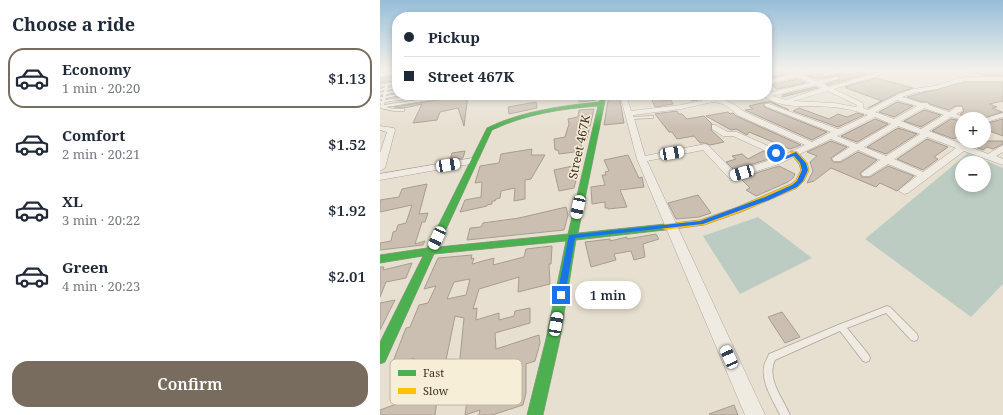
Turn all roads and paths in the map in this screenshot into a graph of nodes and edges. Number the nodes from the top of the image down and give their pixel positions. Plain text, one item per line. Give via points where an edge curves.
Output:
1 (790, 89) edge
2 (823, 89) edge
3 (831, 89) edge
4 (928, 89) edge
5 (380, 90) edge
6 (380, 94) edge
7 (772, 94) edge
8 (384, 95) edge
9 (772, 98) edge
10 (898, 98) junction
11 (425, 100) edge
12 (602, 100) edge
13 (625, 100) edge
14 (785, 101) junction
15 (931, 102) dead end
16 (768, 105) dead end
17 (922, 106) junction
18 (381, 107) edge
19 (859, 109) junction
20 (959, 109) dead end
21 (403, 110) dead end
22 (871, 114) junction
23 (950, 114) junction
24 (1003, 115) edge
25 (630, 116) junction
26 (955, 116) edge
27 (652, 117) dead end
28 (991, 119) edge
29 (896, 123) junction
30 (380, 128) edge
31 (714, 128) dead end
32 (925, 133) junction
33 (834, 134) junction
34 (955, 141) edge
35 (384, 142) edge
36 (812, 145) junction
37 (858, 147) junction
38 (955, 147) edge
39 (972, 148) edge
40 (1003, 148) edge
41 (790, 156) junction
42 (987, 156) edge
43 (991, 156) edge
44 (382, 158) edge
45 (642, 158) junction
46 (991, 158) edge
47 (836, 159) dead end
48 (888, 160) junction
49 (473, 161) junction
50 (1003, 162) edge
51 (380, 168) edge
52 (866, 174) dead end
53 (925, 176) junction
54 (380, 177) edge
55 (904, 191) dead end
56 (671, 226) junction
57 (572, 236) junction
58 (432, 251) junction
59 (380, 259) edge
60 (841, 327) junction
61 (914, 337) dead end
62 (380, 357) edge
63 (866, 358) dead end
64 (535, 415) edge
65 (755, 415) edge
66 (785, 415) edge

1 - 7 street
2 - 14 street
3 - 19 street via 861,104
4 - 10 street via 903,94
5 - 8 lane
6 - 8 lane
8 - 18 lane
9 - 14 street
10 - 17 street
10 - 22 street
11 - 18 lane
12 - 49 street via 541,112 494,125 489,129
12 - 57 street, Street 467K
13 - 25 street
14 - 19 street
15 - 17 street
16 - 33 street
17 - 23 street
17 - 29 street
18 - 21 lane
19 - 22 street
20 - 23 street
22 - 29 street
22 - 33 street
23 - 26 street
23 - 32 street
24 - 28 street
25 - 27 lane
25 - 36 street via 718,100 733,106 740,113
25 - 45 street
29 - 32 street
29 - 37 street
30 - 35 street via 391,130
31 - 41 street
32 - 34 street
32 - 48 street
33 - 36 street
33 - 37 street
35 - 44 street
36 - 41 street
37 - 47 street
37 - 48 street
38 - 53 street
39 - 42 street
40 - 43 street
41 - 45 street via 732,176 705,147
41 - 56 street via 803,163 805,170 800,181 794,186 701,223
44 - 51 street
45 - 56 street
46 - 50 street
48 - 52 street
48 - 53 street
49 - 54 street
49 - 58 street
53 - 55 street
56 - 57 street
56 - 65 street
57 - 58 street
57 - 64 street, Street 467K via 553,339
58 - 59 street
58 - 62 street
60 - 61 lane via 887,309
60 - 63 lane
60 - 66 lane via 772,356 768,362 769,379

